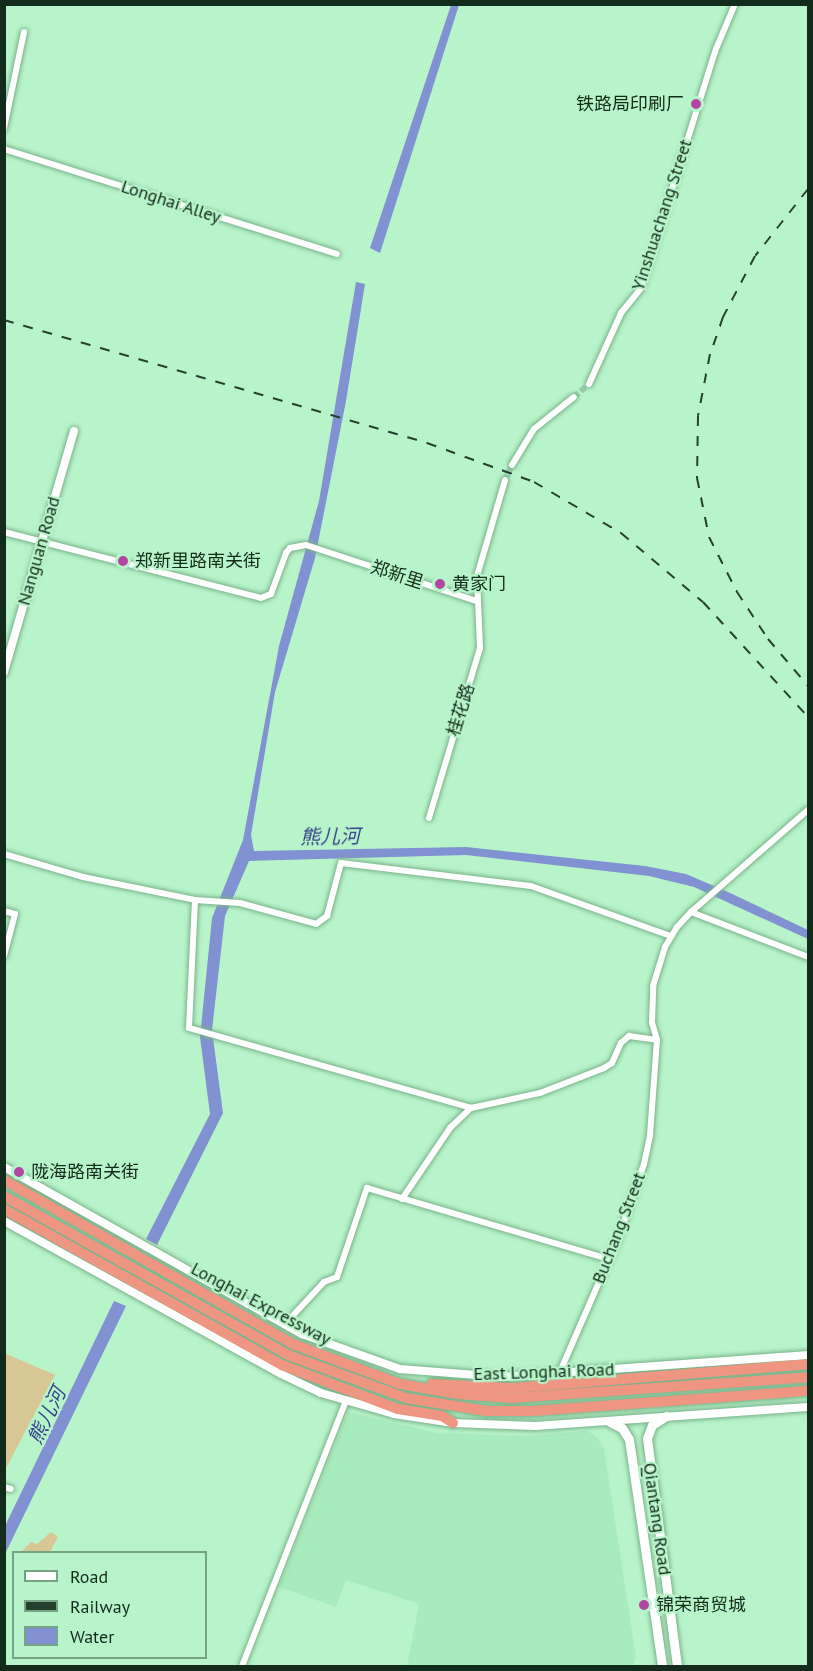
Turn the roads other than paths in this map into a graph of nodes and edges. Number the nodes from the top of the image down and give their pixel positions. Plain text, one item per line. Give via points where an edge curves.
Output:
1 (735, 4) edge
2 (24, 32) dead end
3 (4, 128) edge
4 (4, 149) edge
5 (337, 254) dead end
6 (589, 384) tunnel mouth
7 (574, 397) tunnel mouth
8 (74, 431) dead end
9 (512, 465) tunnel mouth
10 (505, 480) tunnel mouth
11 (4, 532) edge
12 (41, 543) junction
13 (476, 601) junction
14 (4, 672) edge
15 (808, 810) edge
16 (429, 818) dead end
17 (4, 854) edge
18 (195, 900) junction
19 (4, 911) edge
20 (691, 912) junction
21 (671, 936) junction
22 (4, 956) edge
23 (808, 957) edge
24 (657, 1040) junction
25 (471, 1108) junction
26 (4, 1167) edge
27 (4, 1180) edge
28 (4, 1196) edge
29 (402, 1199) junction
30 (4, 1209) edge
31 (4, 1221) edge
32 (608, 1259) junction
33 (285, 1324) junction
34 (808, 1355) edge
35 (808, 1364) edge
36 (559, 1374) junction
37 (808, 1377) edge
38 (417, 1388) junction
39 (808, 1391) edge
40 (346, 1401) junction
41 (808, 1407) edge
42 (666, 1416) junction
43 (610, 1422) junction
44 (453, 1423) junction
45 (242, 1666) edge
46 (662, 1666) edge
47 (677, 1666) edge

1 - 6 street, Yinshuachang Street via 716,49 641,288 621,313
2 - 3 street
4 - 5 street, Longhai Alley
7 - 9 street via 534,429
8 - 12 street, Nanguan Road
10 - 13 street, 桂花路 via 480,558
11 - 12 street
12 - 13 street, 郑新里 via 261,598 271,594 290,548 306,545
12 - 14 street, Nanguan Road
13 - 16 street, 桂花路 via 480,648
15 - 20 street
17 - 18 street via 83,877
18 - 21 street via 240,903 305,922 322,922 341,863 531,886
18 - 25 street via 189,1028
19 - 22 street via 15,914
20 - 21 street
20 - 23 street
21 - 24 street, Buchang Street via 653,986 652,1023
24 - 25 street via 629,1036 618,1047 612,1063 604,1068 540,1092
24 - 32 street, Buchang Street via 644,1164
25 - 29 street via 450,1128
26 - 33 street, East Longhai Road
27 - 38 highway, Longhai Expressway via 293,1344 346,1366
28 - 39 highway, Longhai Expressway via 288,1355 406,1398 487,1411 533,1412
29 - 32 street
29 - 33 street via 367,1188 337,1277 324,1281
30 - 44 highway via 296,1370 398,1409 442,1416
31 - 40 street via 234,1350
32 - 36 street, Buchang Street
33 - 36 street, East Longhai Road via 327,1346 400,1369 486,1377
34 - 36 street, East Longhai Road
35 - 38 highway via 511,1388 429,1384
37 - 38 highway, Longhai Expressway via 512,1398
40 - 44 street via 420,1420
40 - 45 street
41 - 42 street
42 - 43 street
42 - 47 main road, Qiantang Road via 652,1425 646,1438
43 - 44 street via 535,1426
43 - 46 main road, Qiantang Road via 622,1428 628,1439

